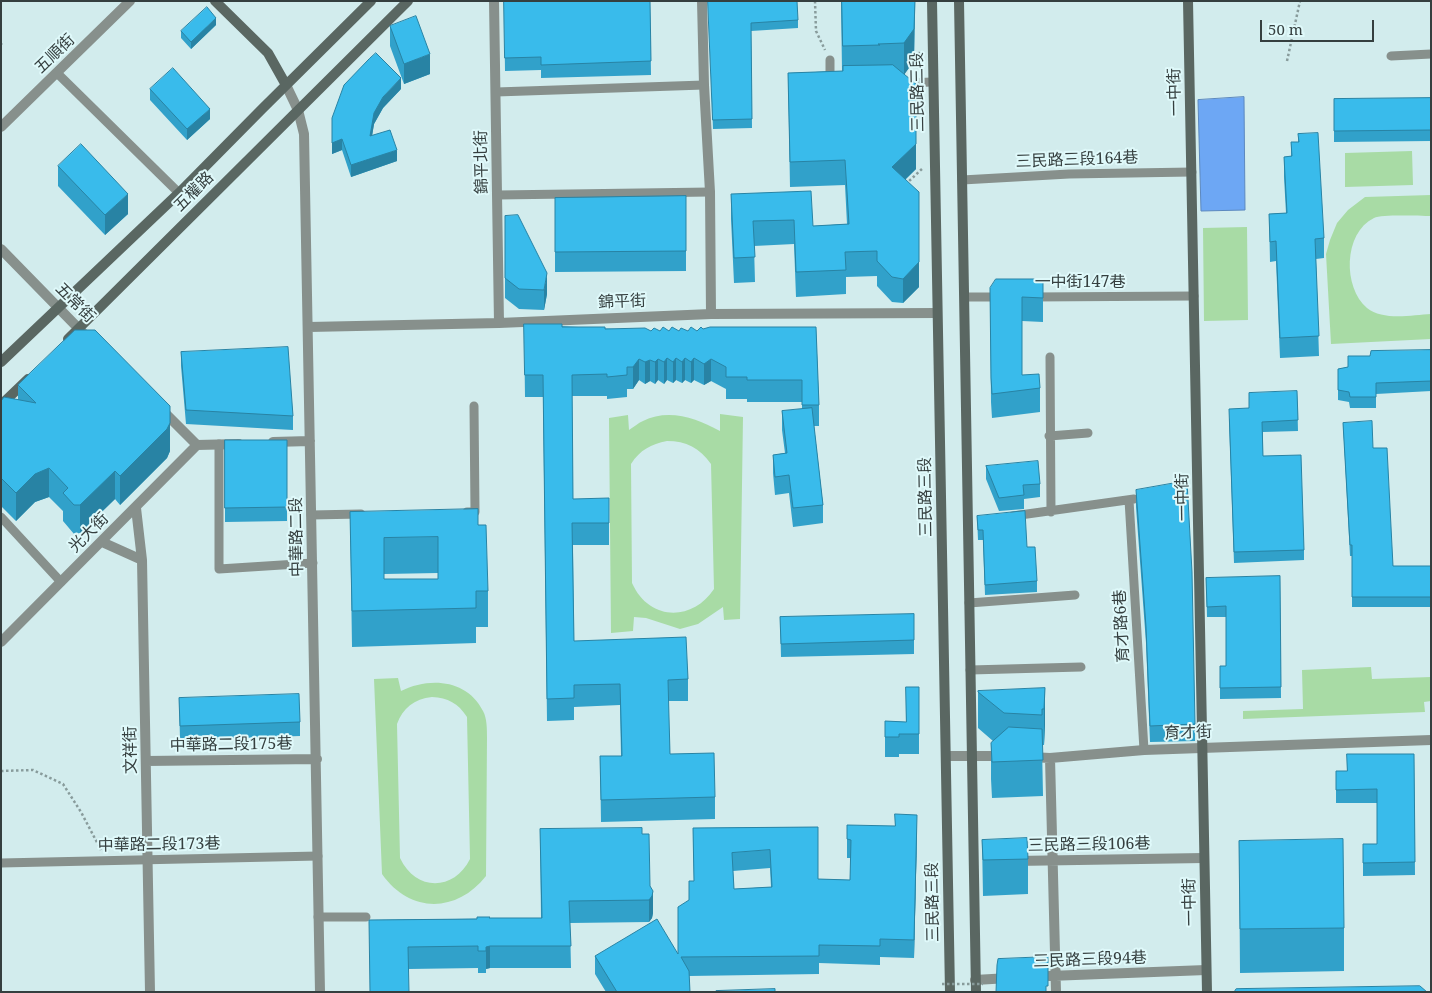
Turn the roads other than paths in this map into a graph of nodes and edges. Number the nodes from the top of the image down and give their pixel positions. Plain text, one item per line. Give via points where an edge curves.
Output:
1 (130, 1) edge
2 (215, 1) edge
3 (371, 1) edge
4 (408, 1) edge
5 (494, 1) edge
6 (702, 1) edge
7 (932, 1) edge
8 (959, 1) edge
9 (1188, 1) edge
10 (1431, 54) edge
11 (1391, 56) dead end
12 (830, 60) road end
13 (58, 73) junction
14 (933, 82) junction
15 (896, 83) edge
16 (839, 84) edge
17 (286, 85) junction
18 (704, 85) junction
19 (496, 92) junction
20 (298, 110) junction
21 (1, 127) edge
22 (1192, 172) junction
23 (962, 180) junction
24 (710, 192) junction
25 (179, 193) junction
26 (498, 195) junction
27 (1, 249) edge
28 (1194, 296) junction
29 (965, 297) junction
30 (1015, 297) edge
31 (1025, 297) edge
32 (58, 308) junction
33 (938, 313) junction
34 (711, 314) junction
35 (499, 323) junction
36 (309, 327) junction
37 (78, 329) junction
38 (92, 342) edge
39 (57, 350) edge
40 (1050, 357) dead end
41 (1, 362) edge
42 (36, 370) edge
43 (155, 404) edge
44 (1, 405) edge
45 (474, 406) dead end
46 (1088, 433) dead end
47 (1049, 436) junction
48 (310, 441) junction
49 (246, 443) edge
50 (265, 443) edge
51 (219, 444) junction
52 (197, 445) junction
53 (1147, 498) edge
54 (1130, 500) junction
55 (136, 508) junction
56 (456, 512) edge
57 (1051, 512) junction
58 (369, 514) edge
59 (311, 515) junction
60 (1, 517) edge
61 (1005, 517) edge
62 (102, 542) junction
63 (142, 560) junction
64 (312, 563) junction
65 (62, 582) junction
66 (1075, 596) dead end
67 (969, 603) junction
68 (1, 642) edge
69 (1081, 667) dead end
70 (970, 670) junction
71 (1431, 740) edge
72 (1202, 748) junction
73 (1144, 750) junction
74 (972, 755) junction
75 (946, 756) junction
76 (1050, 758) junction
77 (317, 759) junction
78 (146, 761) junction
79 (318, 856) junction
80 (1204, 858) junction
81 (148, 860) junction
82 (1054, 860) junction
83 (1000, 861) edge
84 (1, 863) edge
85 (318, 917) junction
86 (366, 917) dead end
87 (1206, 970) junction
88 (1055, 976) junction
89 (1038, 977) edge
90 (1020, 978) edge
91 (979, 982) junction
92 (150, 992) edge
93 (320, 992) edge
94 (950, 992) edge
95 (976, 992) edge
96 (1056, 992) edge
97 (1207, 992) edge

1 - 13 street, 五順街
2 - 17 main road via 268,53
3 - 17 main road, 五權路
4 - 20 main road, 五權路
5 - 19 street, 錦平北街
6 - 18 street
7 - 14 main road, 三民路三段
8 - 23 main road
9 - 22 main road, 一中街
10 - 11 lane
12 - 16 lane via 830,85
13 - 21 street, 五順街
13 - 25 lane
14 - 15 lane
14 - 33 main road, 三民路三段
17 - 20 street, 中華路二段
17 - 25 main road, 五權路
18 - 19 lane
18 - 24 street
19 - 26 street, 錦平北街
20 - 36 street, 中華路二段 via 304,134
20 - 37 main road, 五權路
22 - 23 lane, 三民路三段164巷
22 - 28 main road, 一中街
23 - 29 main road
24 - 26 lane
24 - 34 street
25 - 32 main road, 五權路
26 - 35 street, 錦平北街
27 - 32 street, 五常街
28 - 31 lane, 一中街147巷
28 - 72 main road, 一中街 via 1193,483
29 - 30 lane, 一中街147巷
29 - 67 main road via 972,521
32 - 37 street, 五常街
32 - 41 main road, 五權路
33 - 34 street, 錦平街
33 - 75 main road, 三民路三段
34 - 35 street, 錦平街
35 - 36 street, 錦平街
36 - 48 street, 中華路二段
37 - 38 street, 五常街
37 - 39 main road, 五權路
40 - 47 lane
42 - 44 main road
43 - 52 street
45 - 56 lane via 475,512
46 - 47 lane
47 - 57 lane
48 - 50 street
48 - 59 street, 中華路二段
49 - 51 street
51 - 52 street
51 - 64 lane via 218,569
52 - 55 street, 光大街
53 - 54 lane
54 - 57 lane
54 - 73 lane, 育才路6巷
55 - 62 street, 光大街
55 - 63 street, 文祥街
57 - 61 lane
58 - 59 lane
59 - 64 street, 中華路二段
60 - 65 lane
62 - 63 street
62 - 65 street, 光大街
63 - 78 street, 文祥街
64 - 77 street, 中華路二段
65 - 68 street, 光大街
66 - 67 lane
67 - 70 main road
69 - 70 lane
70 - 74 main road
71 - 72 street, 育才街
72 - 73 street, 育才街
72 - 80 main road, 一中街
73 - 76 street, 育才街
74 - 75 street, 育才街
74 - 76 street, 育才街
74 - 91 main road via 978,861
75 - 94 main road, 三民路三段
76 - 82 street
77 - 78 street, 中華路二段175巷
77 - 79 street, 中華路二段
78 - 81 street, 文祥街
79 - 81 lane, 中華路二段173巷
79 - 85 street, 中華路二段
80 - 82 street, 三民路三段106巷
80 - 87 main road, 一中街
81 - 84 lane, 中華路二段173巷
81 - 92 street, 文祥街
82 - 83 street, 三民路三段106巷
82 - 88 street
85 - 86 lane
85 - 93 street, 中華路二段
87 - 88 street, 三民路三段94巷
87 - 97 main road, 一中街
88 - 89 street, 三民路三段94巷
88 - 96 street
90 - 91 street, 三民路三段94巷
91 - 95 main road

